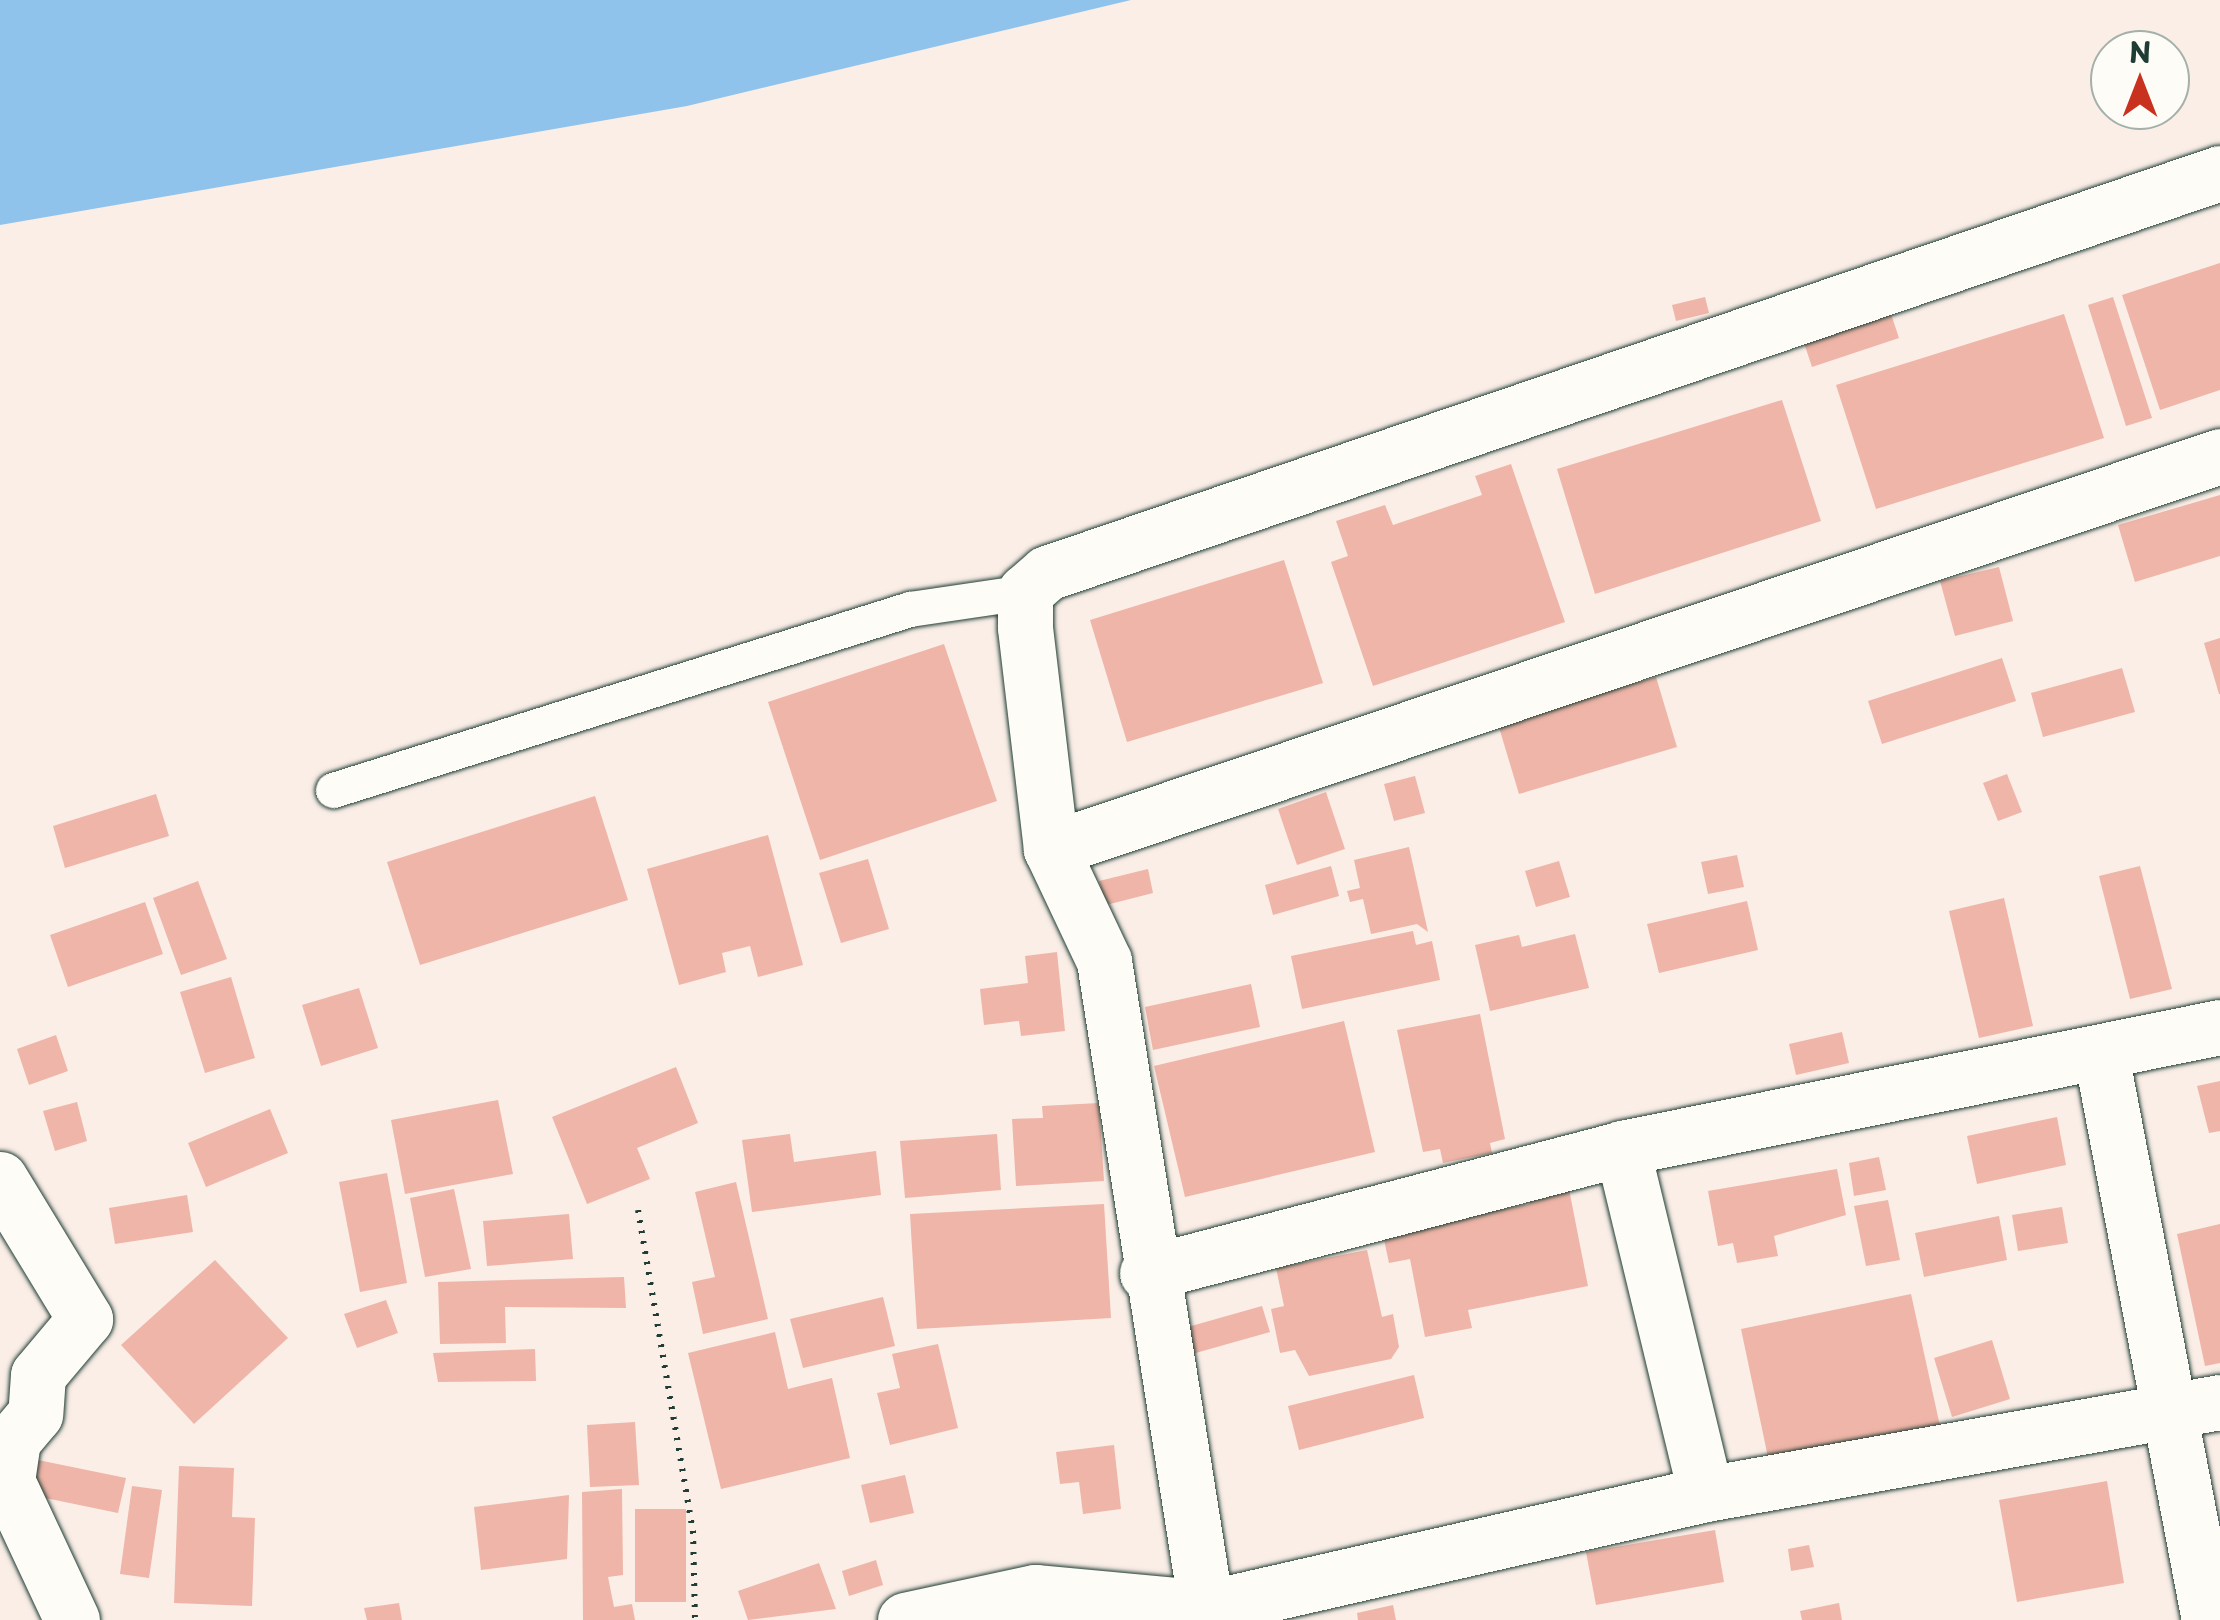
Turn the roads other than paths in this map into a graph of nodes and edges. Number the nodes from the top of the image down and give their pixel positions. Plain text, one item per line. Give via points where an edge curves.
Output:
1 (2220, 174) edge
2 (2220, 456) edge
3 (1025, 592) junction
4 (334, 790) dead end
5 (1051, 848) junction
6 (2220, 1027) edge
7 (2101, 1055) junction
8 (1622, 1148) junction
9 (0, 1179) edge
10 (1146, 1273) junction
11 (2198, 1407) edge
12 (1706, 1494) junction
13 (1207, 1614) edge
14 (72, 1620) edge
15 (905, 1620) edge
16 (2209, 1620) edge

1 - 3 street via 1047,572
2 - 5 street
3 - 4 lane via 910,609
3 - 5 street
5 - 10 street via 1104,961
6 - 7 street
7 - 8 street
7 - 11 street
8 - 10 street
8 - 12 street
9 - 14 street via 84,1319 38,1375 35,1414 13,1440 7,1480
10 - 13 street
11 - 12 street
11 - 16 street
12 - 13 street
13 - 15 street via 1035,1592

